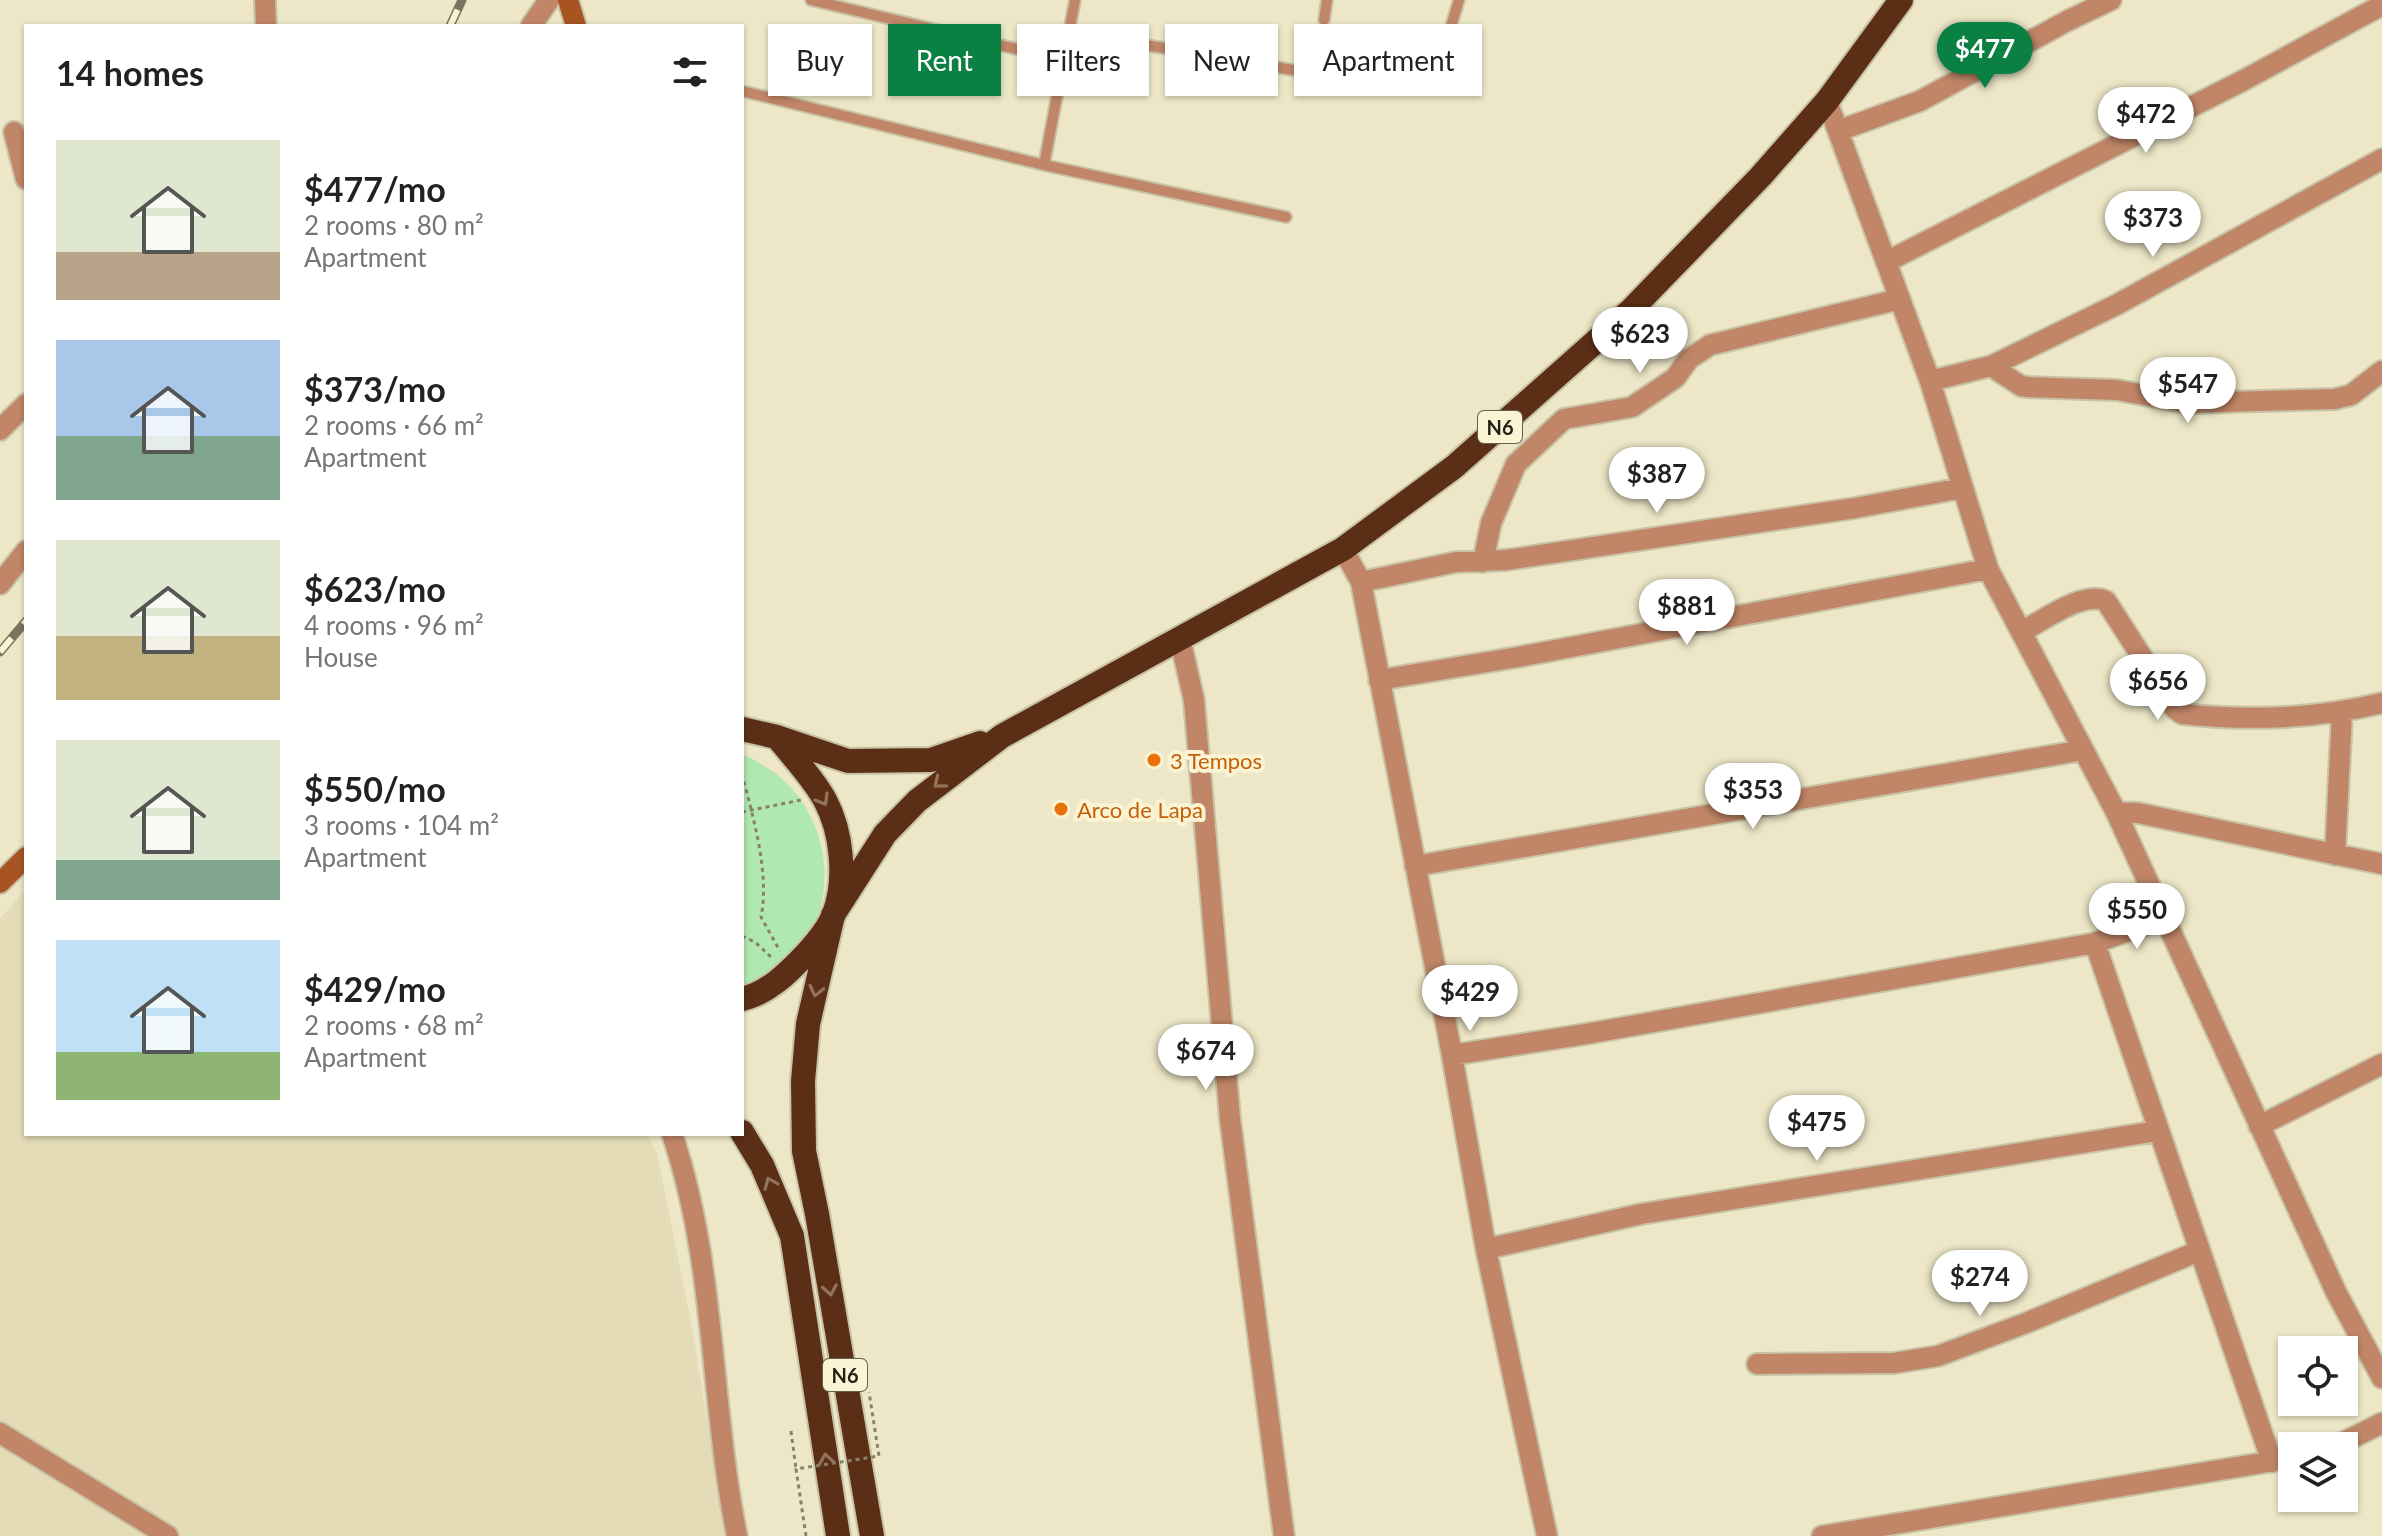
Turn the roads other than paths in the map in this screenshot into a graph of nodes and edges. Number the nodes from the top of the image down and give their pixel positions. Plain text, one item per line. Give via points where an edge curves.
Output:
1 (265, 0) edge
2 (549, 0) edge
3 (568, 0) edge
4 (581, 0) edge
5 (811, 0) edge
6 (1075, 0) edge
7 (1327, 0) edge
8 (1459, 0) edge
9 (1901, 0) edge
10 (2111, 0) edge
11 (2382, 5) edge
12 (1324, 20) dead end
13 (266, 24) edge
14 (532, 24) edge
15 (575, 24) edge
16 (585, 24) edge
17 (1070, 24) edge
18 (1149, 46) edge
19 (1017, 49) edge
20 (744, 91) edge
21 (1056, 96) edge
22 (1827, 101) junction
23 (1838, 131) junction
24 (14, 132) dead end
25 (2382, 159) edge
26 (1044, 165) junction
27 (24, 171) edge
28 (1286, 217) dead end
29 (1886, 262) junction
30 (1900, 299) junction
31 (1991, 366) junction
32 (2382, 371) edge
33 (1930, 381) junction
34 (24, 406) edge
35 (0, 430) edge
36 (1962, 488) junction
37 (1343, 549) junction
38 (24, 554) edge
39 (1483, 562) junction
40 (1988, 569) junction
41 (1361, 582) junction
42 (0, 584) edge
43 (2021, 632) junction
44 (1180, 639) junction
45 (1379, 680) junction
46 (2382, 703) edge
47 (2342, 713) junction
48 (754, 730) edge
49 (1002, 736) junction
50 (2083, 750) junction
51 (2116, 812) junction
52 (2335, 855) junction
53 (24, 859) edge
54 (2382, 864) edge
55 (1415, 866) junction
56 (0, 883) edge
57 (833, 915) junction
58 (2164, 918) junction
59 (2095, 943) junction
60 (744, 998) edge
61 (1452, 1055) junction
62 (2382, 1064) edge
63 (2259, 1126) junction
64 (2157, 1131) junction
65 (744, 1135) edge
66 (673, 1136) edge
67 (1486, 1249) junction
68 (2199, 1251) junction
69 (1757, 1364) dead end
70 (2382, 1378) edge
71 (2382, 1423) edge
72 (0, 1433) edge
73 (2358, 1435) edge
74 (2278, 1450) edge
75 (2278, 1461) edge
76 (168, 1536) edge
77 (737, 1536) edge
78 (838, 1536) edge
79 (872, 1536) edge
80 (1284, 1536) edge
81 (1547, 1536) edge
82 (1822, 1536) edge

1 - 13 street
2 - 14 street
3 - 15 street
4 - 16 street
5 - 19 lane
6 - 17 lane
7 - 12 lane
8 - 18 lane via 1435,79 1422,83 1299,71
9 - 22 highway, N6
10 - 23 street via 1920,101
11 - 29 street
20 - 26 lane
21 - 26 lane
22 - 23 street
22 - 37 highway, N6 via 1589,350 1454,467
23 - 29 street
24 - 27 street
25 - 31 street via 2116,305
26 - 28 lane
29 - 30 street
30 - 33 street
30 - 39 street via 1710,345 1689,359 1675,378 1632,407 1564,419 1516,464 1491,523
31 - 32 street via 2021,386 2117,390 2188,403 2335,399 2351,395
31 - 33 street
33 - 36 street
34 - 35 street
36 - 39 street
36 - 40 street
37 - 41 street
37 - 44 highway, N6
38 - 42 street
39 - 41 street via 1456,562
40 - 43 street
40 - 45 street
41 - 45 street
43 - 47 street via 2084,598 2097,597 2106,601 2182,714 2271,718
43 - 50 street
44 - 49 highway, N6
44 - 80 street via 1194,700 1230,1119
45 - 55 street
46 - 47 street
47 - 52 street
48 - 49 highway, N6 via 848,761 931,760
48 - 57 highway, N6 via 825,799 841,861
49 -> 57 highway, N6 via 917,801 885,834
50 - 51 street
50 - 55 street
51 - 52 street
51 - 58 street
52 - 54 street
53 - 56 street
55 - 61 street
57 - 60 highway, N6 via 783,979
57 -> 79 highway, N6 via 808,1024 804,1151
58 - 59 street
58 - 63 street
59 - 61 street
59 - 64 street
61 - 67 street
62 - 63 street
63 - 70 street
64 - 67 street via 1641,1214
64 - 68 street
78 -> 65 highway, N6 via 792,1236
66 - 77 street via 697,1234
67 - 81 street
68 - 69 street via 1938,1356 1894,1363
68 - 74 street
71 - 73 street
72 - 76 street
75 - 82 street

